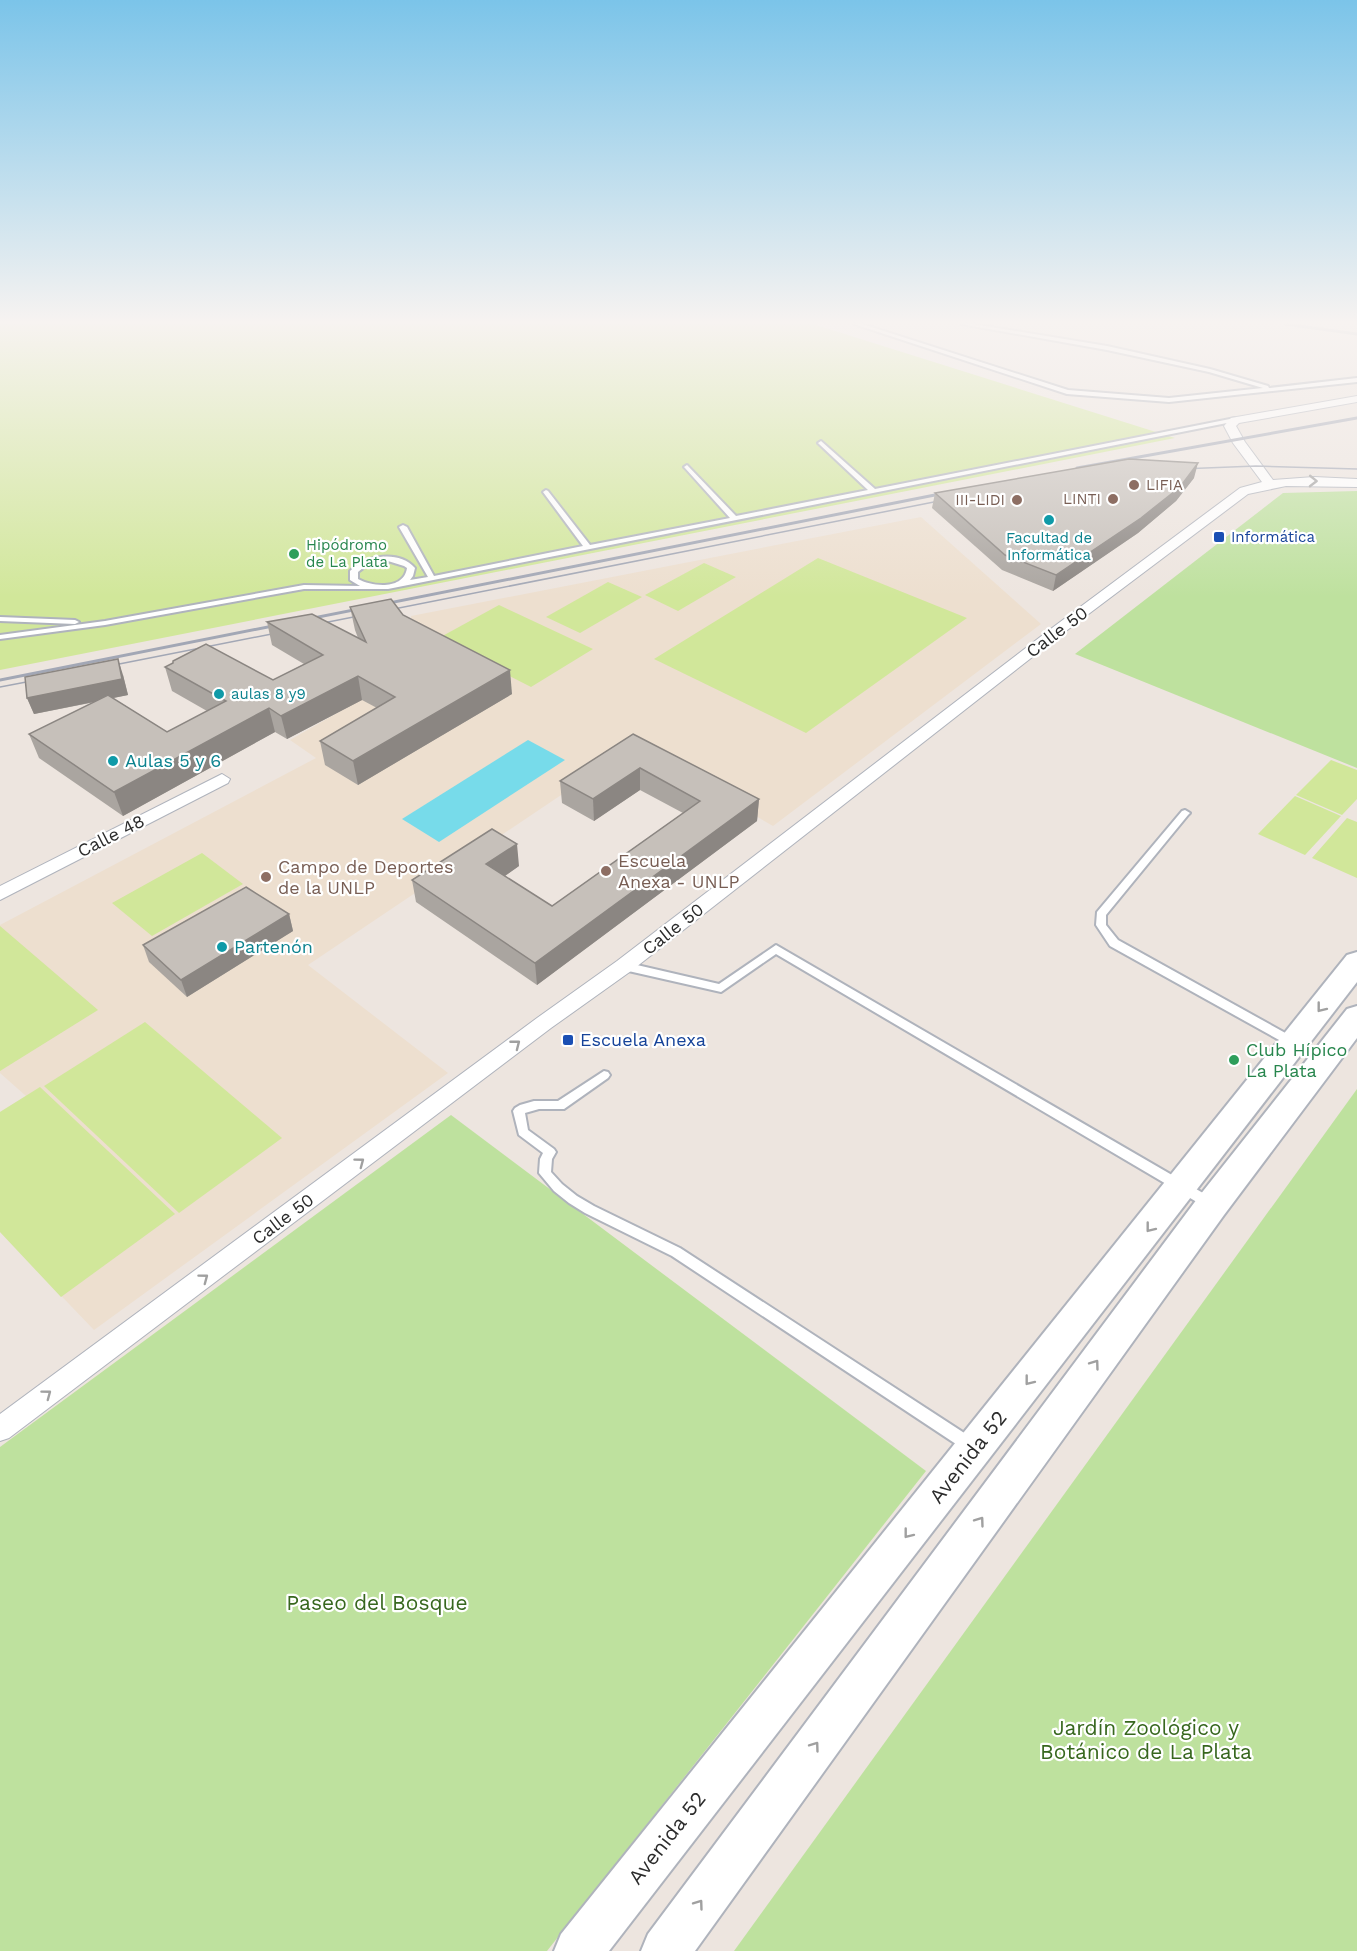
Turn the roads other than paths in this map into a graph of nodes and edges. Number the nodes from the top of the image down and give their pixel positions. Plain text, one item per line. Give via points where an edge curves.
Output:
1 (1264, 415) edge
2 (1235, 420) junction
3 (821, 443) dead end
4 (687, 467) dead end
5 (1269, 483) junction
6 (1357, 483) edge
7 (873, 491) junction
8 (546, 492) dead end
9 (735, 519) junction
10 (403, 527) dead end
11 (588, 548) junction
12 (354, 571) junction
13 (432, 578) junction
14 (388, 587) junction
15 (338, 588) junction
16 (378, 588) junction
17 (0, 619) edge
18 (105, 623) junction
19 (0, 637) edge
20 (222, 779) dead end
21 (1185, 813) dead end
22 (0, 894) edge
23 (1357, 962) edge
24 (624, 966) junction
25 (1357, 1017) edge
26 (1294, 1043) junction
27 (604, 1075) dead end
28 (1197, 1196) junction
29 (0, 1429) edge
30 (975, 1448) junction
31 (578, 1951) edge
32 (665, 1951) edge

1 - 2 street
2 - 5 street via 1230,426 1236,438
2 - 7 lane
3 - 7 lane
4 - 9 lane
5 -> 6 street, Calle 50
5 - 24 street, Calle 50 via 1244,491 1053,634
7 - 9 lane
8 - 11 lane
9 - 11 lane
10 - 13 lane
11 - 13 lane
12 - 14 lane via 376,560 394,559 411,568 409,577
12 - 15 lane
12 - 16 lane via 352,576 360,584
13 - 14 lane
14 - 16 lane
15 - 16 lane
15 - 18 lane via 304,587
17 - 18 lane
18 - 19 lane
20 - 22 street, Calle 48
21 - 26 lane via 1101,914 1101,925 1114,943
23 -> 26 main road, Avenida 52
24 - 28 lane via 721,988 776,949
29 -> 24 street, Calle 50
25 - 28 main road, Avenida 52
26 - 28 main road, Avenida 52
27 - 30 lane via 560,1106 528,1105 519,1111 523,1132 550,1152 545,1173 552,1184 604,1218 674,1251
28 -> 30 main road, Avenida 52
32 -> 28 main road, Avenida 52
30 -> 31 main road, Avenida 52

